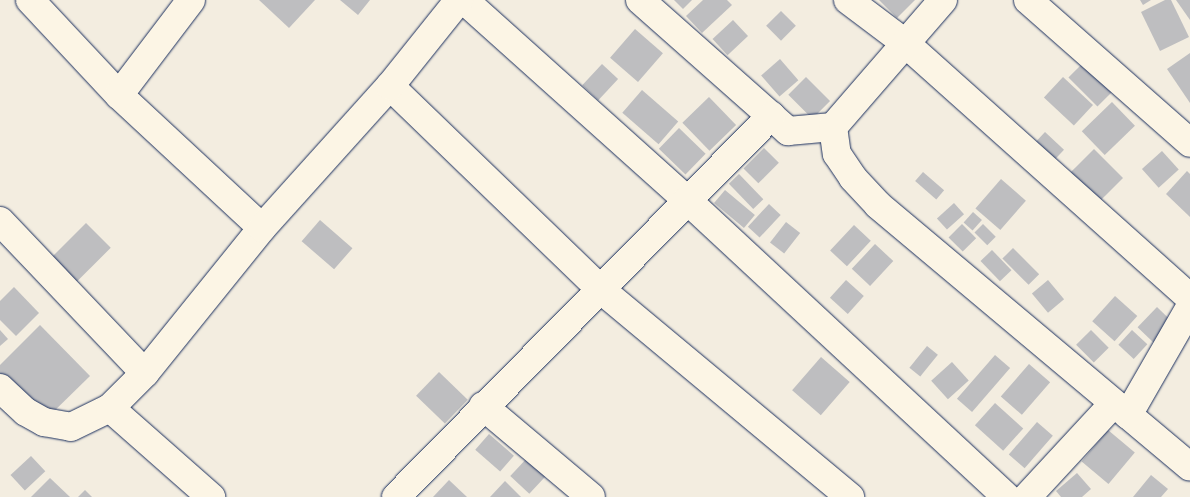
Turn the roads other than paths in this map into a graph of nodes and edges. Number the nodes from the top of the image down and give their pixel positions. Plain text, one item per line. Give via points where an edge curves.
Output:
1 (30, 0) edge
2 (191, 0) edge
3 (459, 0) edge
4 (464, 0) edge
5 (640, 0) edge
6 (848, 0) edge
7 (944, 0) edge
8 (1028, 0) edge
9 (905, 43) junction
10 (390, 86) junction
11 (119, 95) junction
12 (771, 116) junction
13 (832, 127) junction
14 (1190, 143) edge
15 (687, 200) junction
16 (0, 221) edge
17 (262, 228) junction
18 (599, 288) junction
19 (1190, 298) edge
20 (1190, 307) edge
21 (145, 373) junction
22 (0, 388) edge
23 (483, 406) junction
24 (110, 408) junction
25 (1120, 410) junction
26 (1190, 467) edge
27 (579, 494) edge
28 (839, 494) edge
29 (211, 497) edge
30 (396, 497) edge
31 (1007, 497) edge
32 (1027, 497) edge

1 - 11 street
2 - 11 street
3 - 10 street
4 - 15 street
5 - 12 street
6 - 9 street
7 - 9 street
8 - 14 street
9 - 13 street
9 - 19 street
10 - 17 street
10 - 18 street
11 - 17 street
12 - 13 street via 788,131
12 - 15 street
13 - 25 street via 837,154 853,178 878,205
15 - 18 street
15 - 31 street
16 - 21 street
17 - 21 street
18 - 23 street
18 - 28 street
20 - 25 street
21 - 24 street
22 - 24 street via 26,412 44,422 71,427
23 - 27 street
23 - 30 street
24 - 29 street
25 - 26 street
25 - 32 street

